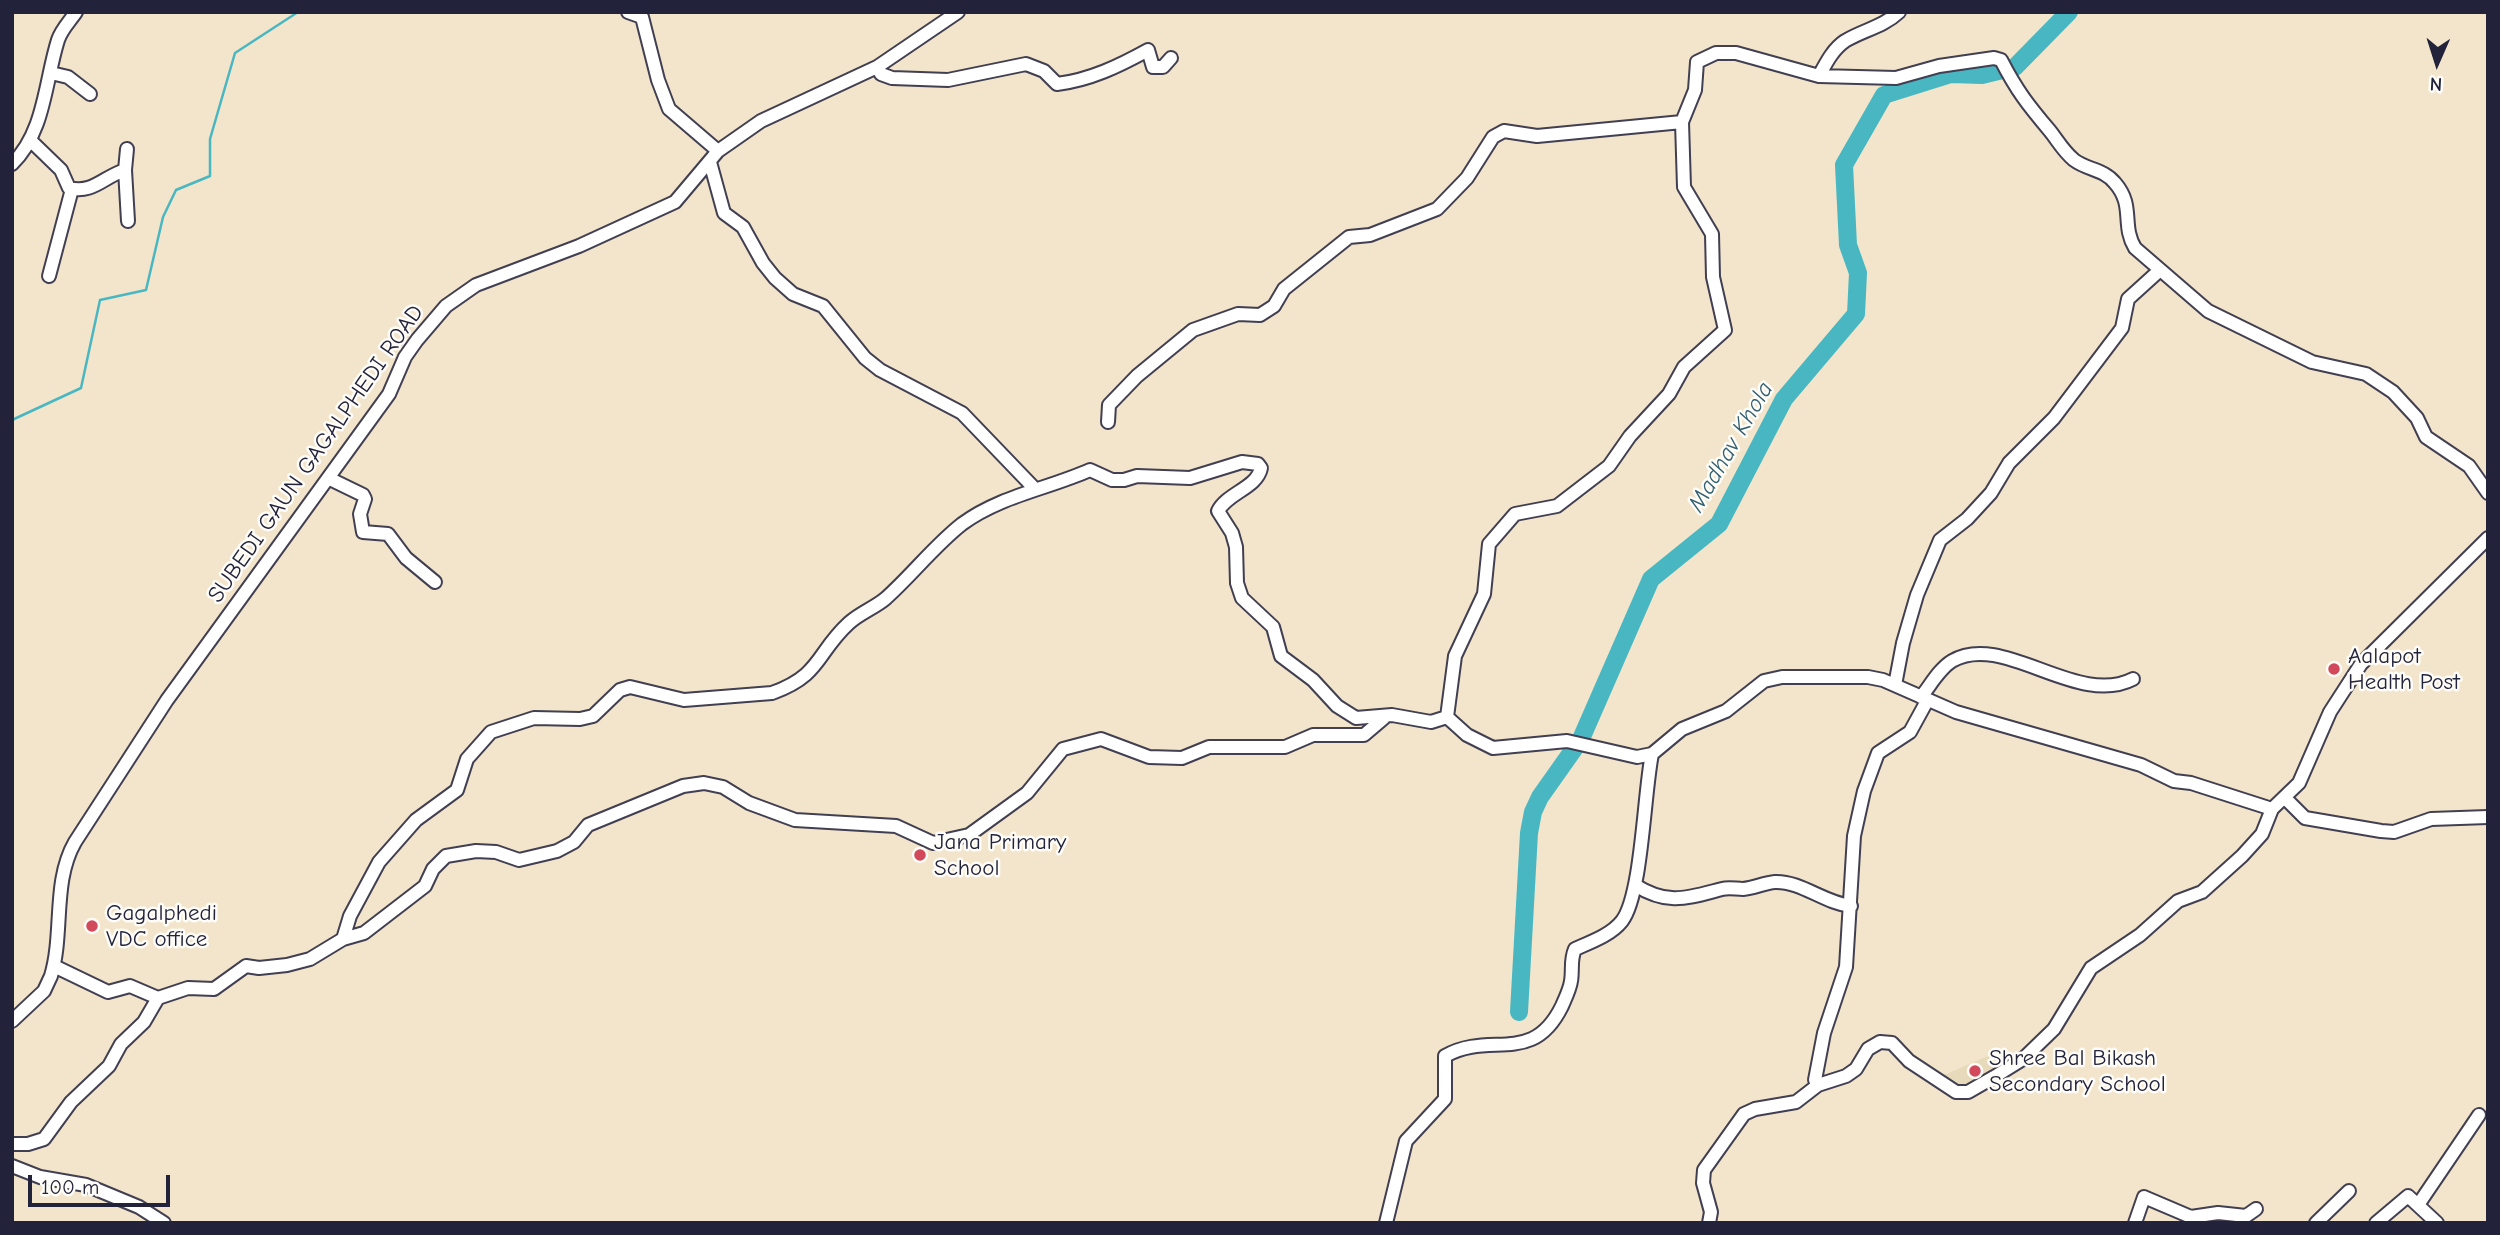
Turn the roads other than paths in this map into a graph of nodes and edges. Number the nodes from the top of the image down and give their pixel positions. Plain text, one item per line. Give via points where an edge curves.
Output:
1 (76, 12) edge
2 (628, 12) edge
3 (958, 12) edge
4 (1899, 12) edge
5 (1171, 58) dead end
6 (877, 67) junction
7 (51, 72) junction
8 (1819, 76) junction
9 (90, 94) dead end
10 (1682, 121) junction
11 (30, 140) junction
12 (127, 149) dead end
13 (718, 151) junction
14 (710, 162) junction
15 (12, 164) edge
16 (125, 170) junction
17 (72, 189) junction
18 (128, 221) dead end
19 (2160, 270) junction
20 (48, 276) dead end
21 (1108, 422) dead end
22 (328, 478) junction
23 (1035, 489) junction
24 (2488, 494) edge
25 (2488, 538) edge
26 (435, 582) dead end
27 (2133, 679) dead end
28 (1895, 685) junction
29 (1924, 699) junction
30 (1447, 717) junction
31 (1384, 718) junction
32 (1652, 754) junction
33 (2286, 799) junction
34 (2272, 809) junction
35 (2488, 817) edge
36 (1634, 885) junction
37 (1851, 906) junction
38 (343, 939) junction
39 (54, 966) junction
40 (158, 998) junction
41 (12, 1021) edge
42 (1818, 1085) junction
43 (2479, 1115) dead end
44 (12, 1144) edge
45 (12, 1166) edge
46 (2349, 1191) dead end
47 (2418, 1205) junction
48 (2256, 1209) dead end
49 (2206, 1219) edge
50 (164, 1223) edge
51 (1387, 1223) edge
52 (1709, 1223) edge
53 (2135, 1223) edge
54 (2316, 1223) edge
55 (2376, 1223) edge
56 (2437, 1223) edge

1 - 7 street via 58,37
2 - 13 street via 642,18 669,109
3 - 6 street, SUBEDI GAUN GAGALPHEDI ROAD
4 - 8 street via 1834,50
5 - 6 street via 1163,67 1153,67 1148,50 1077,82 1057,84 1044,71 1026,64 948,80 892,78
6 - 13 street, SUBEDI GAUN GAGALPHEDI ROAD via 770,116
7 - 9 street via 68,76
7 - 11 street
8 - 10 street via 1736,52 1703,57 1697,62 1695,90
8 - 19 street via 1896,78 1939,66 2001,60 2025,105 2064,152 2114,181 2129,207 2129,239
10 - 21 street via 1537,136 1504,131 1493,136 1467,178 1437,209 1370,235 1349,237 1293,281 1274,306 1260,315 1238,314 1193,330 1109,405
10 - 30 street via 1684,187 1712,234 1713,277 1725,330 1684,367 1670,394 1609,466 1557,506 1515,514 1489,544 1483,594 1455,656
11 - 15 street
11 - 17 street via 61,170 65,184
12 - 16 street
13 - 14 street, SUBEDI GAUN GAGALPHEDI ROAD
14 - 22 street, SUBEDI GAUN GAGALPHEDI ROAD via 675,202 579,246 476,285 446,306 405,357 389,394
14 - 23 street via 724,213 743,227 775,278 793,294 823,306 880,370 962,413
16 - 17 street via 93,188
16 - 18 street
17 - 20 street
19 - 24 street via 2197,304 2219,317 2312,362 2375,379 2405,403 2426,437 2469,466
19 - 28 street via 2127,299 2122,328 2054,418 2009,463 1991,493 1967,519 1940,540 1917,596
22 - 26 street via 363,495 363,533 388,534 406,558
22 - 39 street, SUBEDI GAUN GAGALPHEDI ROAD via 167,700 67,855
23 - 31 street via 1052,487 1090,470 1124,481 1138,476 1190,478 1242,462 1258,464 1261,468 1256,479 1229,497 1218,511 1236,547 1242,598 1273,627 1281,656 1337,706 1356,718
23 - 38 street via 963,523 883,601 849,622 805,679 786,688 684,700 631,687 620,690 593,716 534,718 491,732 467,759 457,790 415,820 379,862
25 - 33 street via 2361,664 2330,712 2300,783
27 - 29 street via 2113,685 2074,681 1982,653 1951,662
28 - 29 street
28 - 32 street via 1854,676 1774,678 1726,711 1682,729
29 - 34 street via 2141,765 2174,782 2191,783
29 - 37 street via 1910,732 1878,753 1864,791 1854,836
30 - 31 street via 1430,722 1392,715
30 - 32 street via 1467,735 1493,748 1567,741 1637,757
31 - 38 street via 1364,735 1313,735 1284,747 1209,747 1182,758 1149,757 1101,739 1063,749 1027,793 968,835 933,843 896,826 795,820 749,803 723,787 704,783 683,786 588,825 574,842 557,851 519,860 496,852 446,856 410,900 364,933
32 - 36 street
33 - 34 street
33 - 35 street via 2305,818 2394,832 2431,819
34 - 42 street via 2262,834 2242,856 2202,892 2178,901 2140,936 2091,968 2054,1029 2023,1059 1994,1077 1968,1092 1956,1092 1892,1043 1880,1042 1868,1049 1852,1073
36 - 37 street via 1652,894 1686,899 1724,888 1776,882 1833,904
36 - 51 street via 1617,926 1575,949 1571,982 1549,1030 1527,1042 1486,1045 1445,1056 1446,1099 1406,1141
37 - 42 street via 1846,967 1824,1033 1815,1080
38 - 40 street via 310,959 246,966 214,989 188,988
39 - 40 street via 102,991 130,986
39 - 41 street via 44,991
40 - 44 street via 109,1066 71,1102 44,1139
42 - 52 street via 1796,1102 1755,1109 1737,1123 1704,1170
43 - 47 street
45 - 50 street via 40,1177 86,1185
46 - 54 street
47 - 55 street via 2408,1196
47 - 56 street
48 - 49 street via 2246,1216
49 - 53 street via 2181,1216 2144,1198

